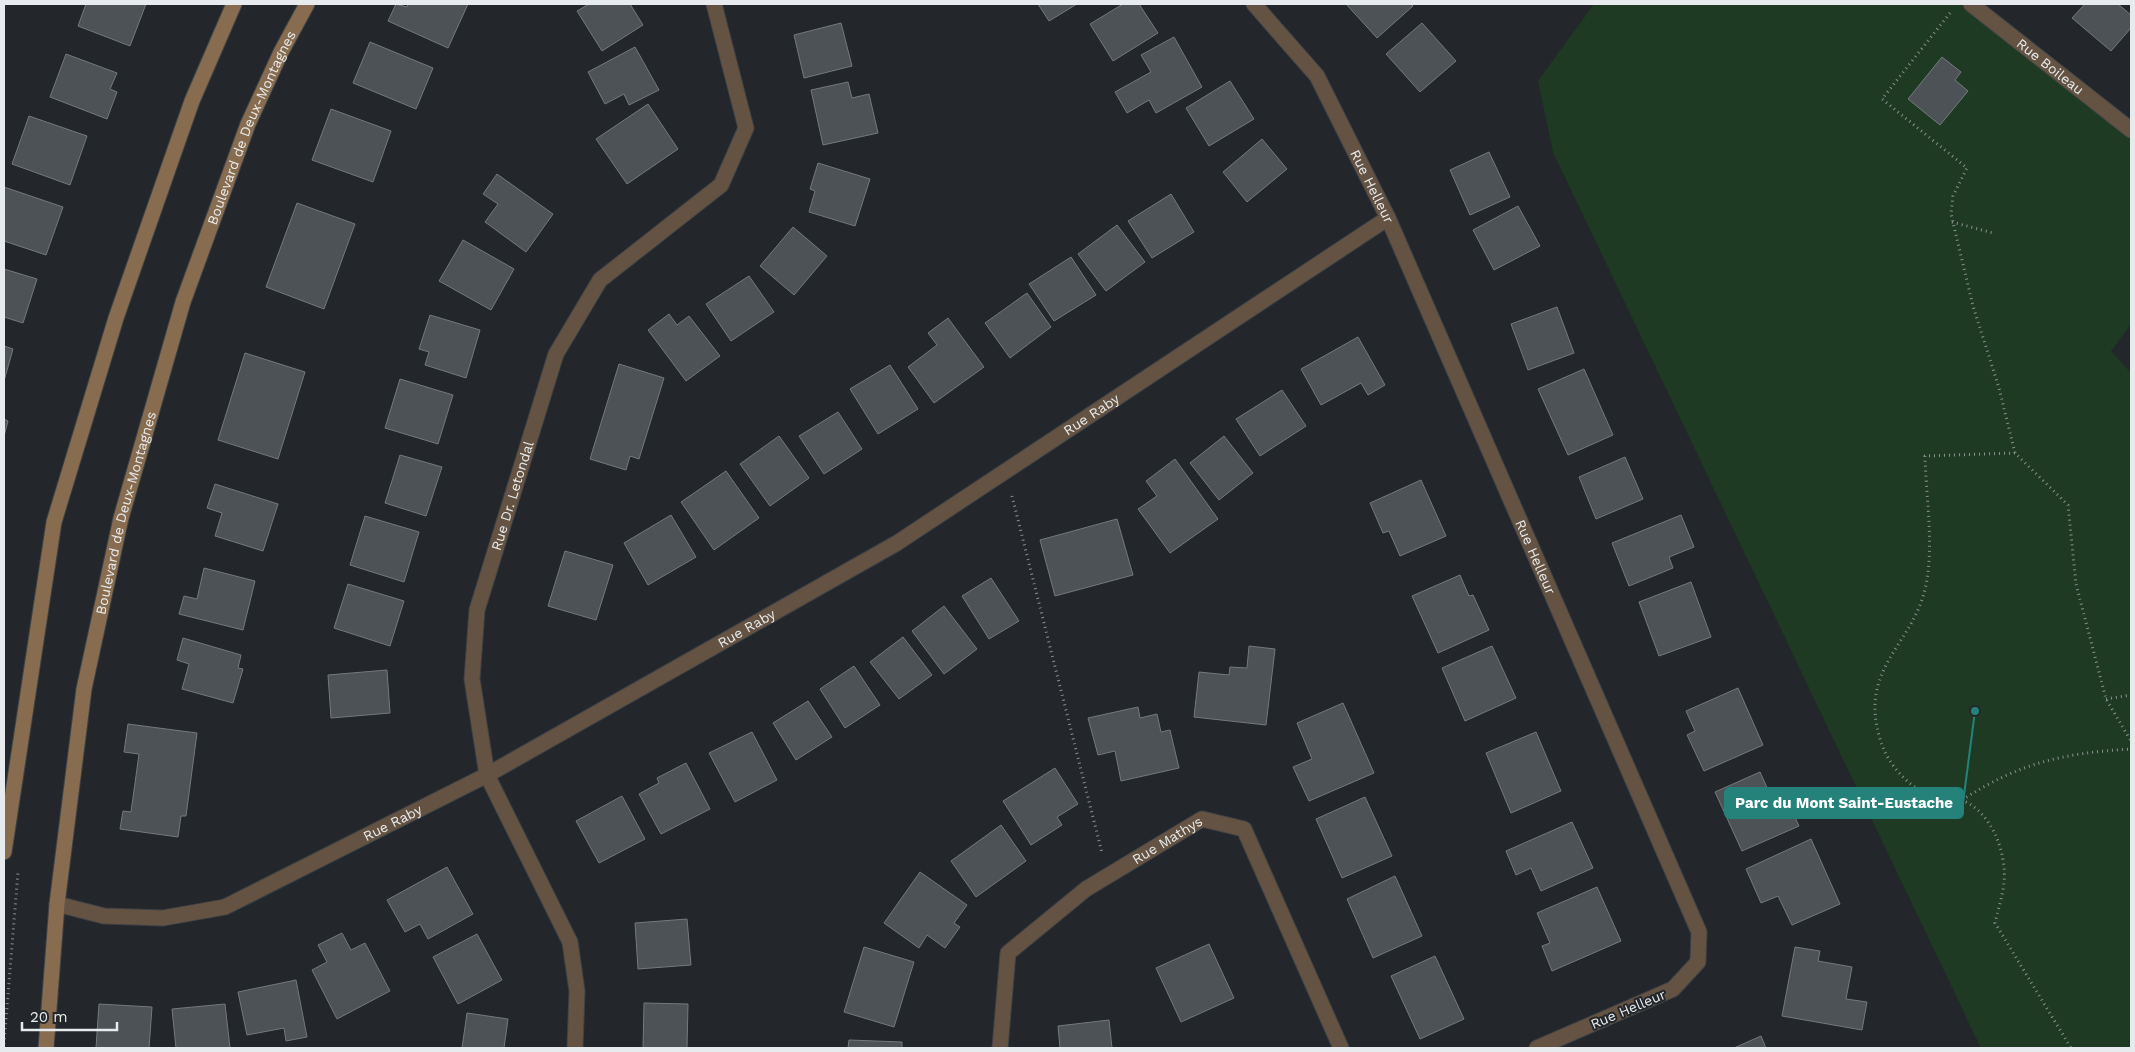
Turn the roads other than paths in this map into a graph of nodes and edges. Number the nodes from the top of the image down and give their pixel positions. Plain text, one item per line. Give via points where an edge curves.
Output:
1 (234, 4) edge
2 (307, 4) edge
3 (714, 4) edge
4 (1254, 4) edge
5 (1971, 4) edge
6 (2131, 130) edge
7 (1388, 218) junction
8 (488, 775) junction
9 (4, 852) edge
10 (57, 904) junction
11 (46, 1048) edge
12 (575, 1048) edge
13 (1000, 1048) edge
14 (1341, 1048) edge
15 (1537, 1048) edge

1 - 9 street via 192,101 123,299 54,522
2 - 10 street, Boulevard de Deux-Montagnes via 248,124 183,302 151,407 121,518 84,689
3 - 8 street, Rue Dr. Letondal via 746,128 721,185 600,280 556,354 477,610 472,679
4 - 7 street, Rue Helleur via 1317,76
5 - 6 street, Rue Boileau
7 - 8 street, Rue Raby via 897,543
7 - 15 street, Rue Helleur via 1699,932 1698,962 1673,989
8 - 10 street, Rue Raby via 225,907 163,918 104,916
8 - 12 street, Rue Dr. Letondal via 570,942 577,991
10 - 11 street, Boulevard de Deux-Montagnes
13 - 14 street, Rue Mathys via 1008,952 1086,889 1202,820 1244,829

